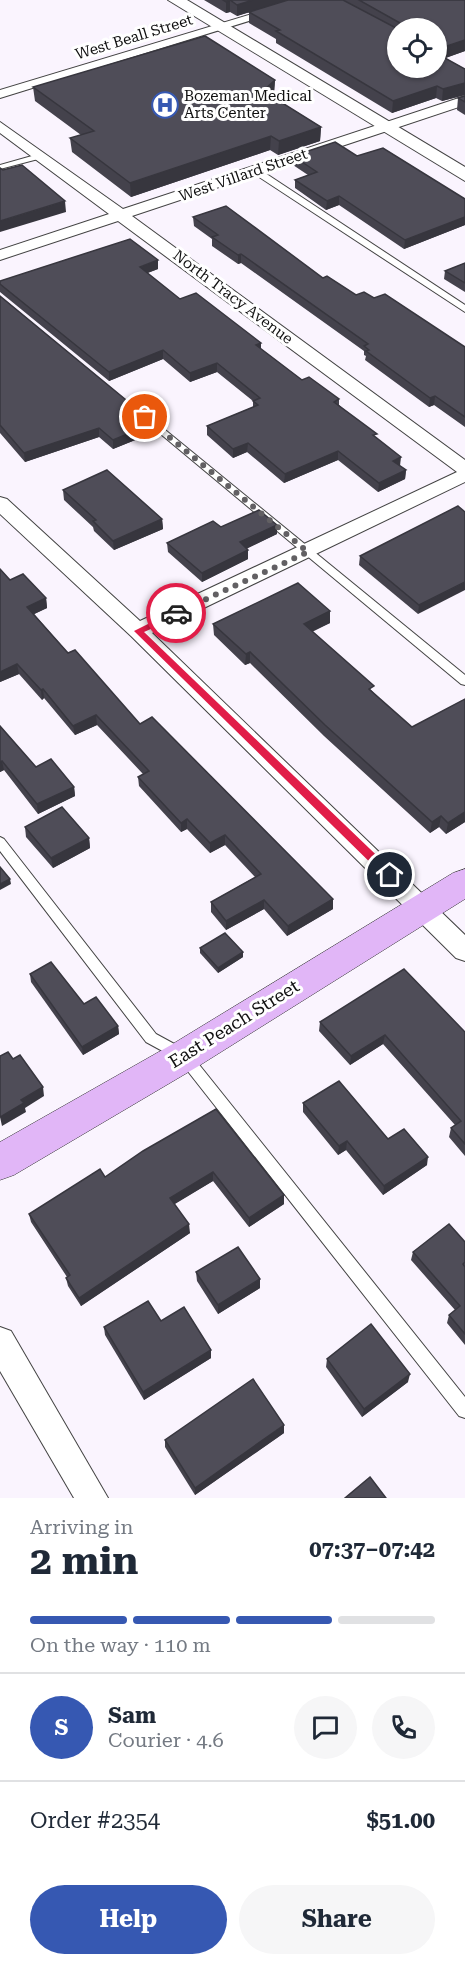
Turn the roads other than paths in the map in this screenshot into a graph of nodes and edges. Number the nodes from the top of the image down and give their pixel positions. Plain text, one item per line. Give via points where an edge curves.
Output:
1 (176, 0) edge
2 (311, 0) edge
3 (221, 27) junction
4 (0, 94) edge
5 (465, 100) edge
6 (0, 126) edge
7 (386, 127) junction
8 (39, 156) junction
9 (0, 168) edge
10 (256, 171) junction
11 (465, 175) edge
12 (124, 216) junction
13 (0, 255) edge
14 (465, 309) edge
15 (136, 409) edge
16 (465, 469) edge
17 (465, 475) edge
18 (0, 503) edge
19 (308, 552) junction
20 (138, 631) junction
21 (465, 681) edge
22 (0, 842) edge
23 (465, 882) edge
24 (424, 908) junction
25 (465, 951) edge
26 (183, 1056) junction
27 (0, 1162) edge
28 (0, 1342) edge
29 (465, 1410) edge
30 (92, 1498) edge

1 - 3 street
2 - 3 street, West Beall Street
3 - 4 street, West Beall Street
3 - 7 street
5 - 7 street, West Villard Street
6 - 8 street, North Tracy Avenue
7 - 10 street, West Villard Street
7 - 11 street
8 - 9 lane
8 - 12 street, North Tracy Avenue
10 - 12 street, West Villard Street
10 - 14 lane
12 - 13 street, West Villard Street
12 - 16 street, North Tracy Avenue
15 - 19 lane
17 - 19 street
18 - 20 street
19 - 20 street
19 - 21 lane
20 - 24 street
22 - 26 lane via 151,1038
23 - 24 main road, East Peach Street
24 - 25 street
24 - 26 main road, East Peach Street
26 - 27 main road, East Peach Street
26 - 29 lane
28 - 30 street

